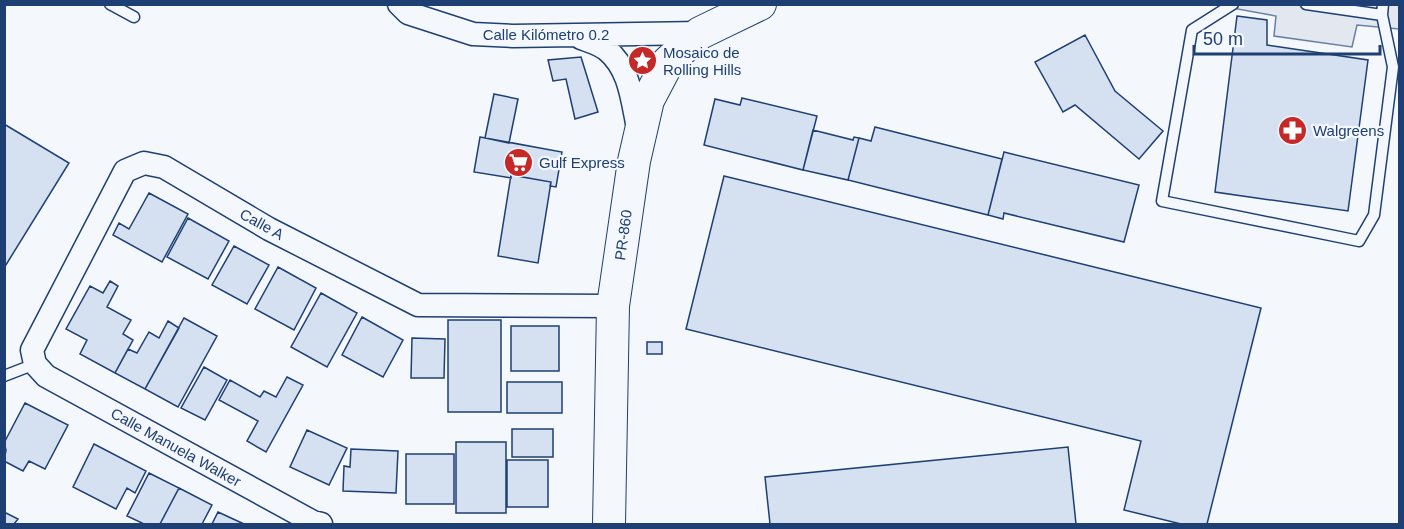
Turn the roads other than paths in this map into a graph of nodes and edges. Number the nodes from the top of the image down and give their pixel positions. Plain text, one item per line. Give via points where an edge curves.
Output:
1 (110, 4) edge
2 (399, 4) edge
3 (760, 4) edge
4 (1233, 4) edge
5 (1306, 4) edge
6 (1383, 10) edge
7 (134, 17) dead end
8 (700, 33) junction
9 (574, 35) junction
10 (640, 138) junction
11 (613, 306) junction
12 (35, 364) junction
13 (4, 376) edge
14 (321, 525) edge
15 (609, 525) edge

1 - 7 lane
2 - 9 street, Calle Kilómetro 0.2 via 408,13 474,34
3 - 8 street, PR-860 / PR-860
4 - 6 lane via 1192,30 1162,201 1359,241 1374,215 1393,67
5 - 6 lane
8 - 9 street, Calle Kilómetro 0.2
8 - 10 street, PR-860 / PR-860 via 668,62 648,100
9 - 10 street via 606,49 622,67
10 - 11 street, PR-860 / PR-860
11 - 12 street, Calle A via 418,304 269,230 164,167 144,163 125,171 32,350
11 - 15 street, PR-860 / PR-860
12 - 13 lane
12 - 14 street, Calle Manuela Walker via 46,376

